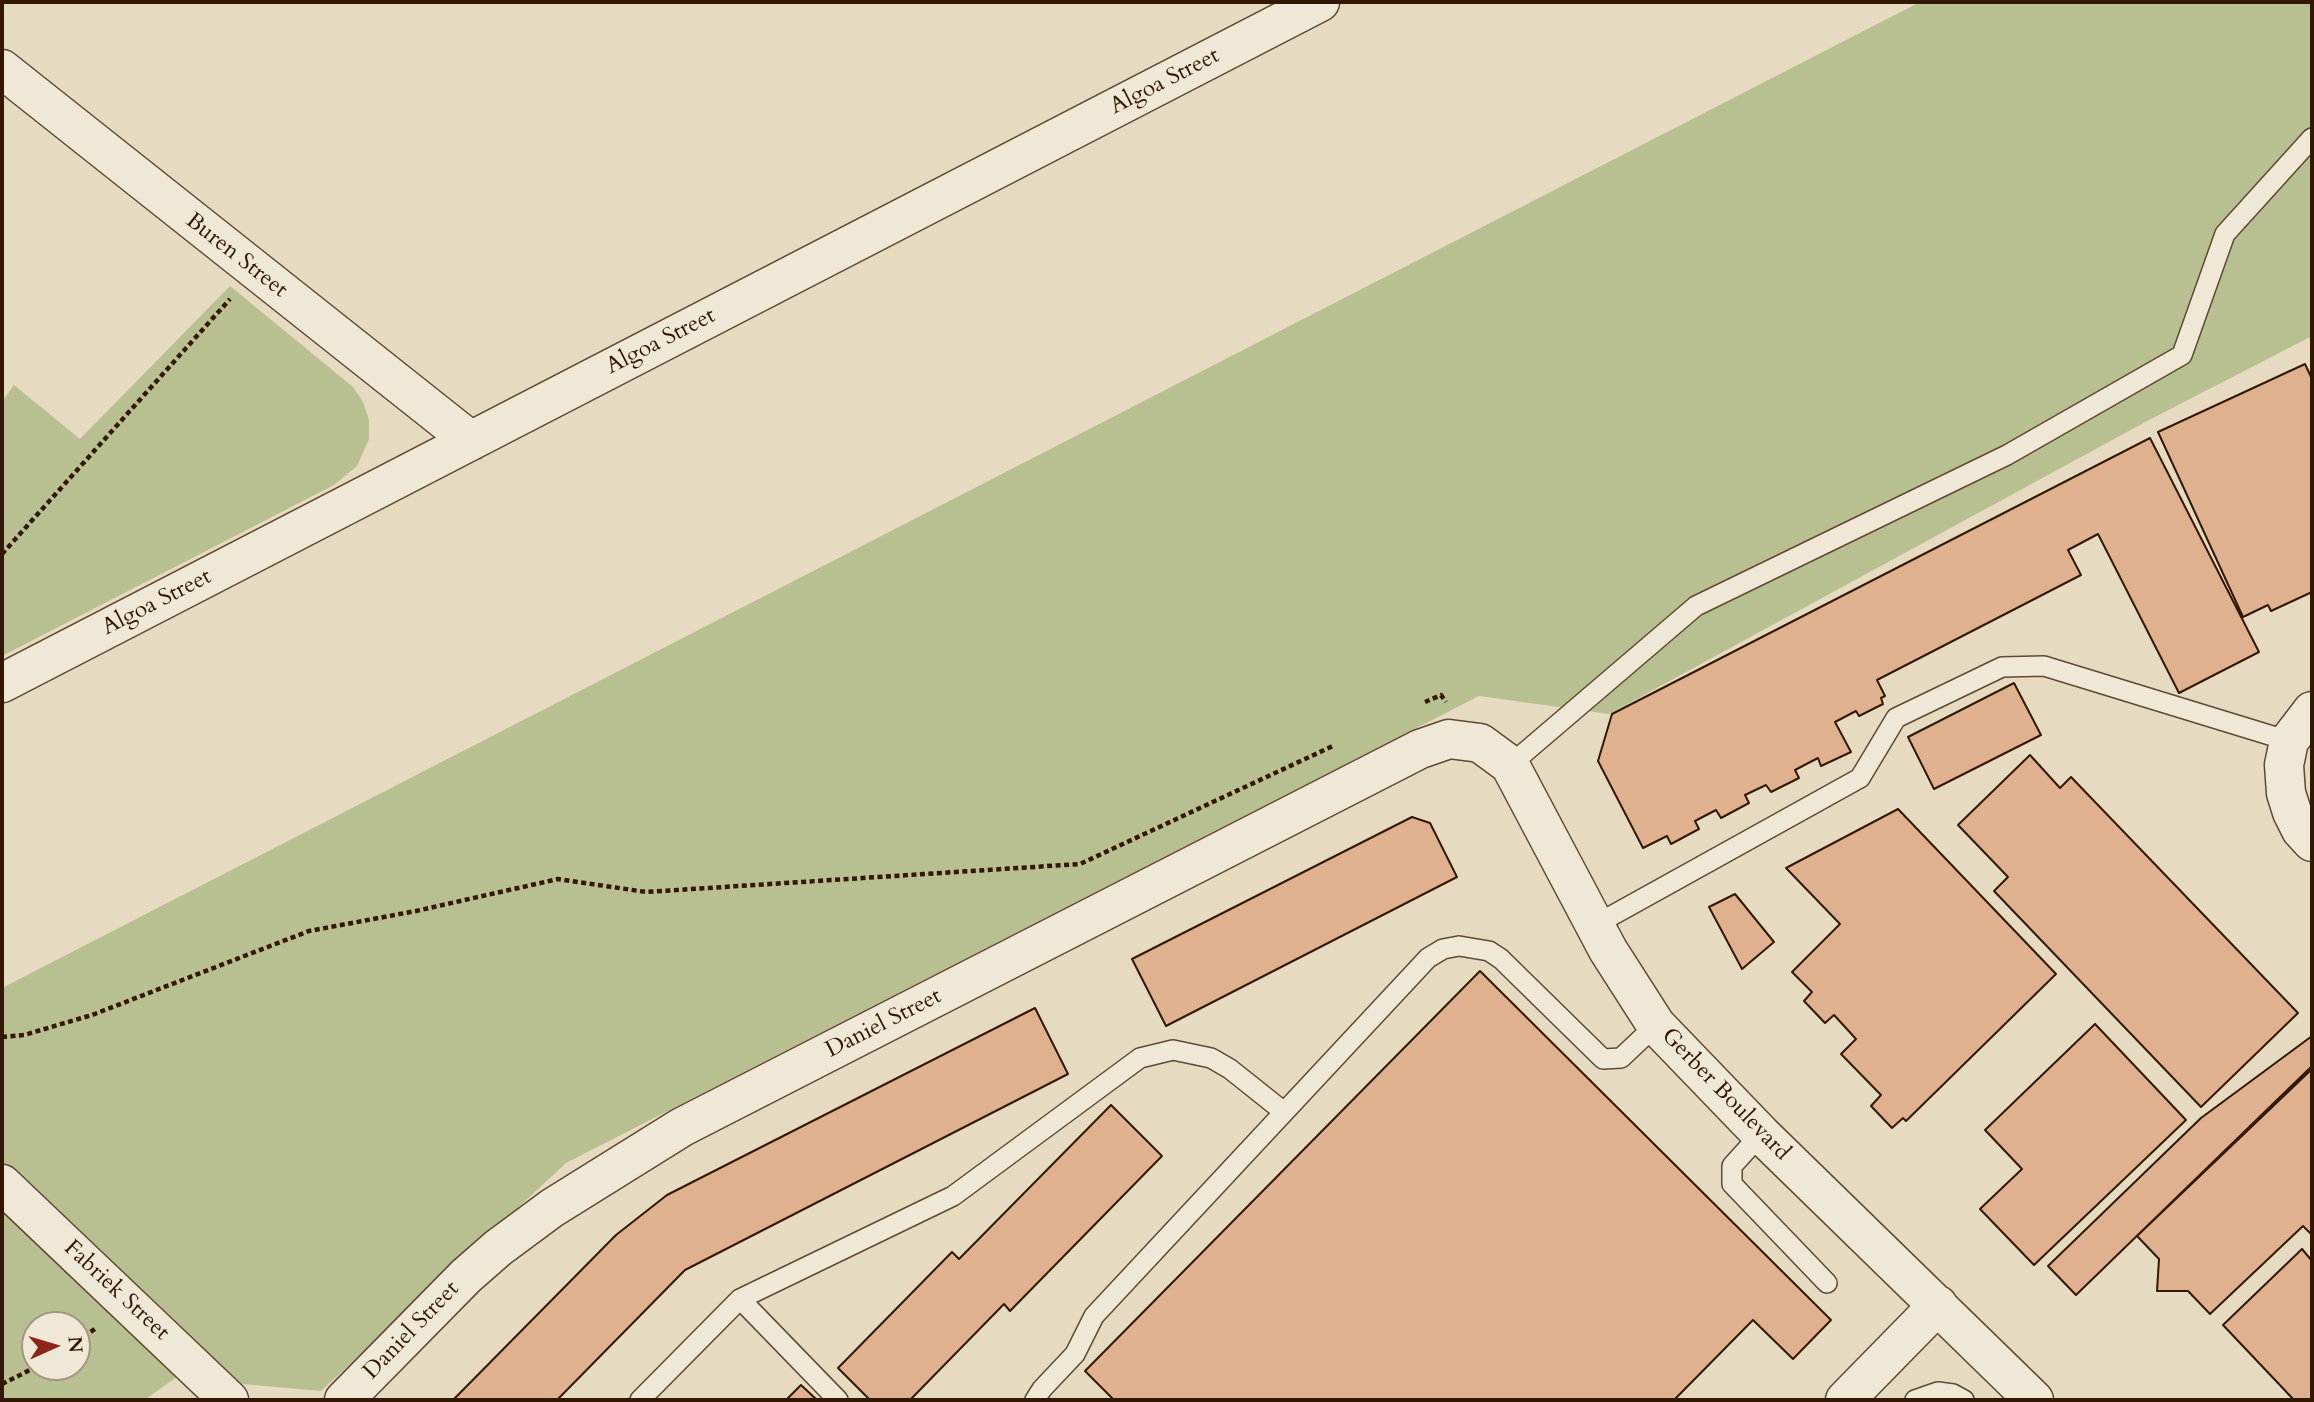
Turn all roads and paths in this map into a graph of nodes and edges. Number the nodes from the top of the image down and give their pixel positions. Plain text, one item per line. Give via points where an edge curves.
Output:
1 (1320, 2) edge
2 (2, 69) edge
3 (2312, 138) edge
4 (255, 271) junction
5 (471, 441) junction
6 (2, 554) edge
7 (2, 683) edge
8 (1416, 706) dead end
9 (2312, 710) edge
10 (2289, 741) junction
11 (1341, 742) dead end
12 (1480, 743) junction
13 (1510, 765) junction
14 (2312, 842) edge
15 (1595, 925) junction
16 (1656, 1025) junction
17 (2, 1037) edge
18 (1284, 1112) junction
19 (1761, 1134) junction
20 (2, 1184) edge
21 (1827, 1283) dead end
22 (740, 1299) junction
23 (1938, 1305) junction
24 (21, 1374) edge
25 (2, 1384) edge
26 (229, 1400) edge
27 (344, 1400) edge
28 (640, 1400) edge
29 (838, 1400) edge
30 (1035, 1400) edge
31 (1845, 1400) edge
32 (1915, 1400) edge
33 (1964, 1400) edge
34 (2034, 1400) edge

1 - 5 street, Algoa Street
2 - 4 street, Buren Street
3 - 13 lane via 2225,234 2182,355 2007,455 1696,606
4 - 5 street, Buren Street
4 - 6 path
5 - 7 street, Algoa Street
8 - 12 path via 1441,695
9 - 10 street
10 - 14 street via 2284,765 2286,793 2301,830
10 - 15 lane via 2045,666 2002,667 1896,718 1860,778
11 - 17 path via 1080,864 646,892 558,879 309,931 92,1015
12 - 13 street, Gerber Boulevard
12 - 27 street, Daniel Street via 1449,739 1420,749 682,1127 552,1208 498,1248
13 - 15 street, Gerber Boulevard
15 - 16 street, Gerber Boulevard via 1622,976
16 - 18 lane via 1621,1058 1603,1059 1501,959 1475,947 1443,949 1428,958
16 - 19 street, Gerber Boulevard
18 - 22 lane via 1211,1058 1173,1050 1148,1055 953,1196
18 - 30 lane via 1094,1316 1075,1354
19 - 21 lane via 1732,1166 1732,1184
19 - 23 street, Gerber Boulevard
20 - 26 street, Fabriek Street
22 - 28 lane
22 - 29 lane
23 - 31 street
23 - 34 street, Gerber Boulevard
24 - 25 path
32 - 33 lane via 1938,1392

